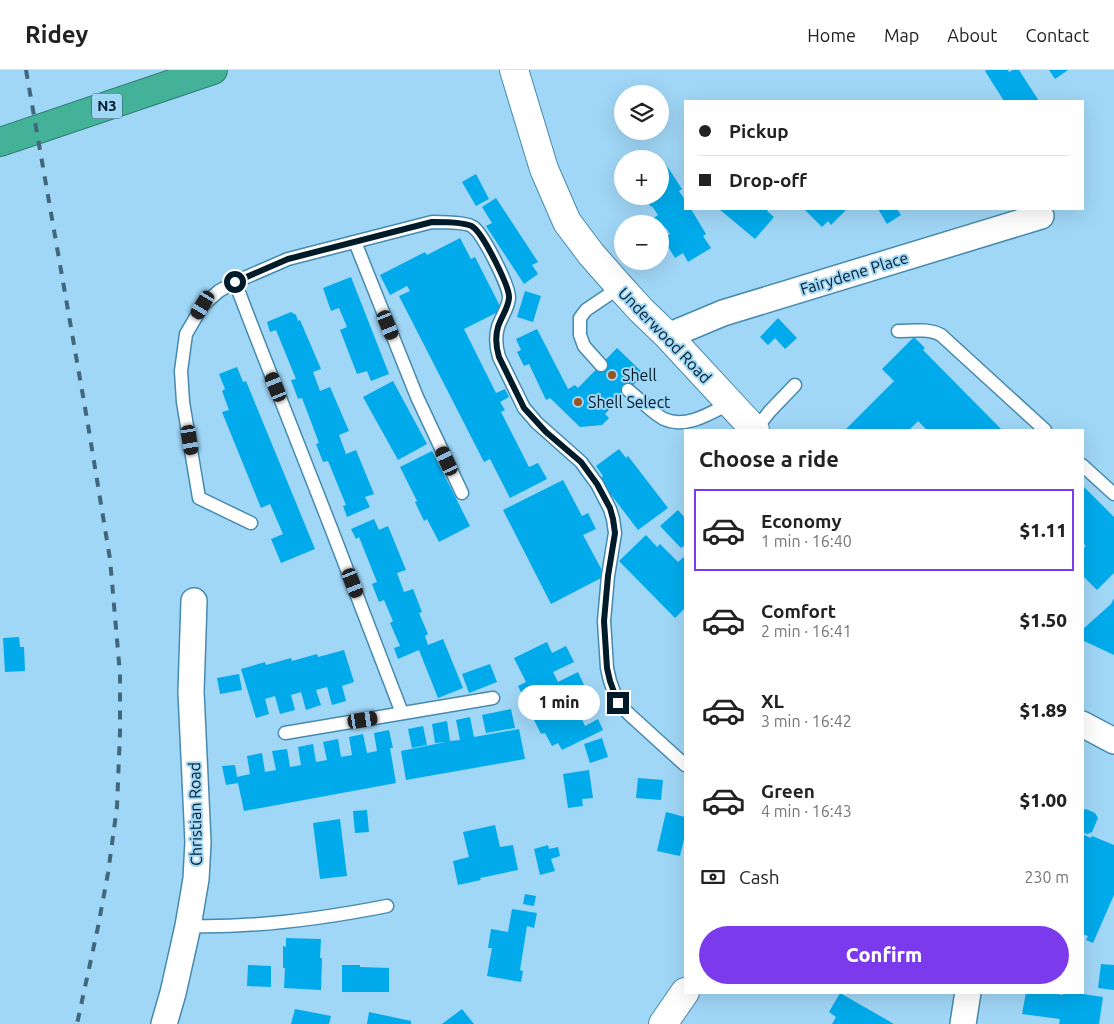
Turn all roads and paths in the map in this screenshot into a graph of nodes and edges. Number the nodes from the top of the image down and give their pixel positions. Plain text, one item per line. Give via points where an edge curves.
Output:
1 (213, 70) edge
2 (514, 70) edge
3 (0, 142) edge
4 (1041, 216) dead end
5 (355, 242) junction
6 (235, 282) junction
7 (620, 287) junction
8 (898, 330) dead end
9 (668, 336) junction
10 (601, 365) dead end
11 (795, 385) dead end
12 (628, 390) dead end
13 (730, 403) junction
14 (754, 429) edge
15 (756, 429) edge
16 (1043, 429) edge
17 (1084, 467) edge
18 (462, 493) dead end
19 (1114, 494) edge
20 (251, 522) dead end
21 (194, 601) dead end
22 (492, 698) dead end
23 (402, 713) junction
24 (1084, 725) edge
25 (285, 733) dead end
26 (1114, 741) edge
27 (684, 764) edge
28 (387, 906) dead end
29 (188, 926) junction
30 (684, 993) edge
31 (968, 994) edge
32 (164, 1024) edge
33 (663, 1024) edge
34 (963, 1024) edge

1 - 3 highway, N3
2 - 7 main road, Underwood Road via 544,169 567,222
4 - 9 street, Fairydene Place via 723,313
5 - 6 lane via 288,259
5 - 18 lane via 417,397
5 - 27 lane via 432,222 472,225 481,235 509,295 496,338 499,357 524,408 536,423 581,462 610,508 615,533 604,621 607,668 618,703
6 - 20 lane via 203,305 186,334 181,371 183,402 199,498
6 - 23 lane
7 - 9 main road, Underwood Road
7 - 10 lane via 586,310 580,318 584,346
8 - 16 lane via 936,332
9 - 13 main road, Underwood Road
11 - 15 lane
12 - 13 lane via 663,419 671,421 696,420
13 - 14 main road, Underwood Road
17 - 19 lane
21 - 29 street, Christian Road via 191,692 198,842
22 - 23 lane
23 - 25 lane
24 - 26 street
28 - 29 lane via 314,920
29 - 32 street, Christian Road
30 - 33 main road
31 - 34 street

